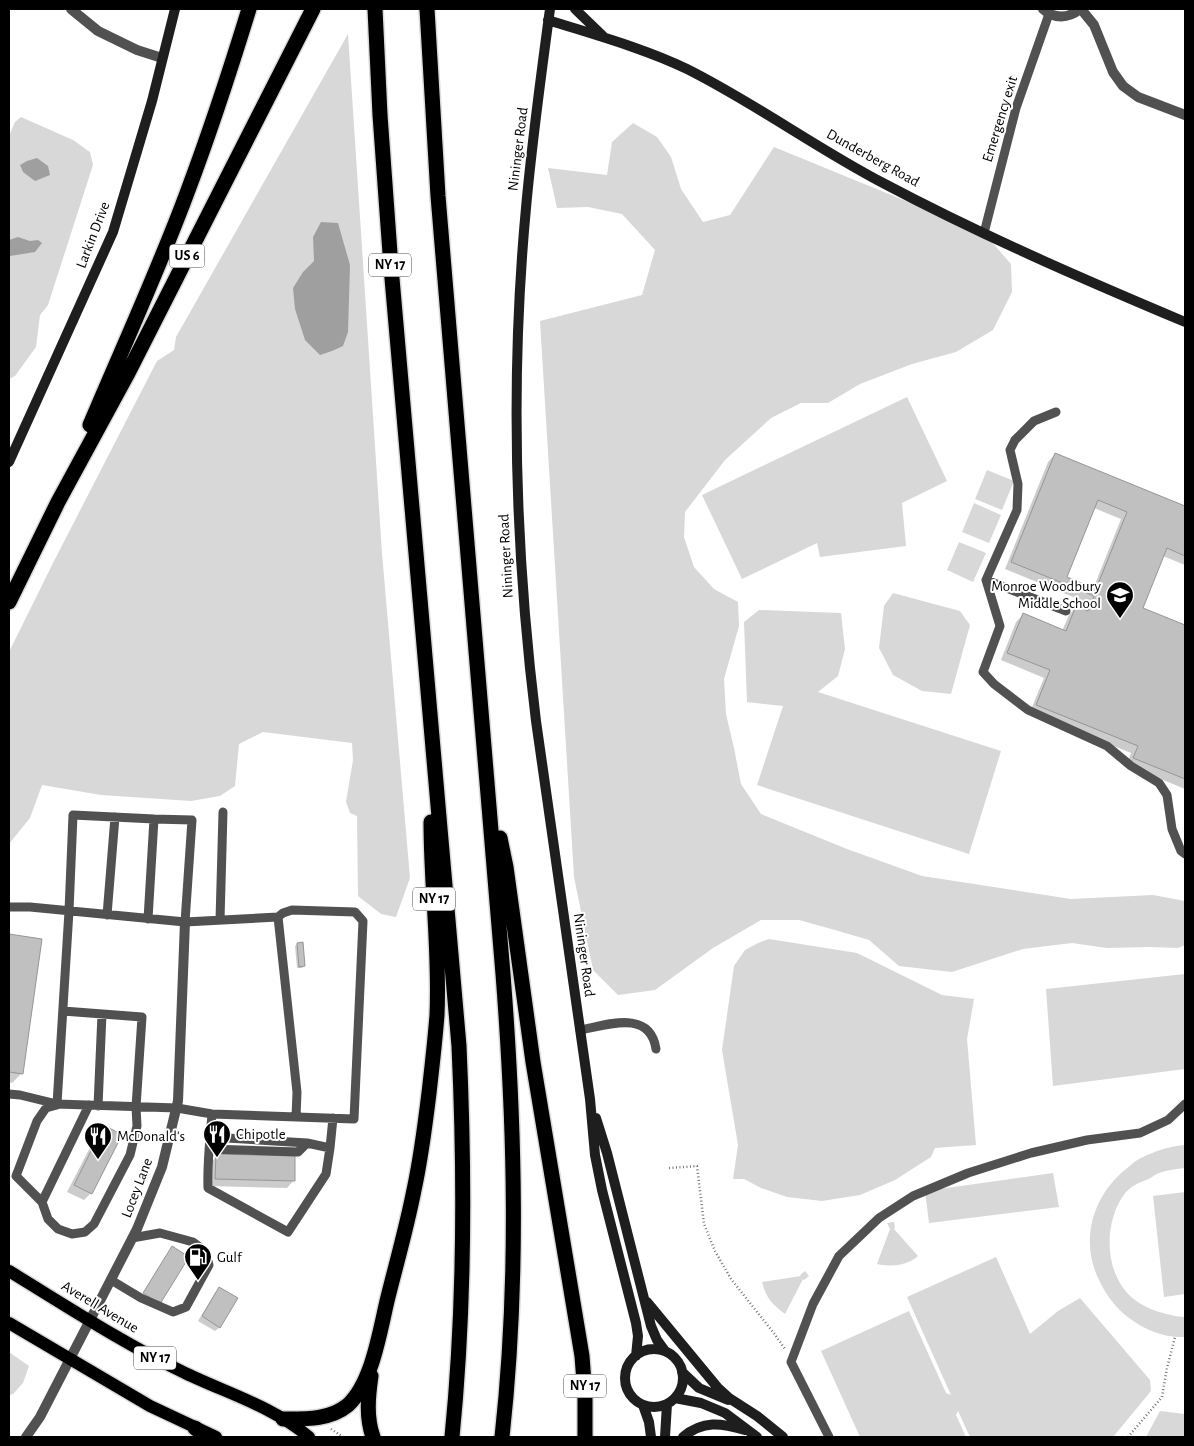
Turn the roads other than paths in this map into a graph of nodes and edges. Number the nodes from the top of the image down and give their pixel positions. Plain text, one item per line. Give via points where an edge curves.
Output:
1 (71, 9) edge
2 (175, 9) edge
3 (249, 9) edge
4 (313, 9) edge
5 (375, 9) edge
6 (427, 9) edge
7 (550, 9) edge
8 (575, 9) edge
9 (1080, 9) edge
10 (1046, 11) edge
11 (548, 20) junction
12 (606, 38) junction
13 (162, 58) junction
14 (1185, 115) edge
15 (984, 233) junction
16 (1185, 322) edge
17 (1056, 412) dead end
18 (9, 462) edge
19 (58, 502) junction
20 (986, 580) junction
21 (9, 602) edge
22 (1066, 611) dead end
23 (431, 721) junction
24 (486, 776) junction
25 (223, 812) dead end
26 (115, 817) junction
27 (154, 819) junction
28 (1185, 854) edge
29 (9, 907) edge
30 (69, 911) junction
31 (107, 915) junction
32 (278, 917) junction
33 (148, 919) junction
34 (220, 920) junction
35 (185, 922) junction
36 (63, 1011) junction
37 (102, 1014) junction
38 (580, 1030) junction
39 (656, 1049) dead end
40 (9, 1094) edge
41 (590, 1099) junction
42 (57, 1104) junction
43 (1185, 1104) edge
44 (94, 1106) junction
45 (136, 1107) junction
46 (177, 1108) junction
47 (212, 1114) junction
48 (296, 1117) junction
49 (333, 1118) junction
50 (210, 1137) junction
51 (306, 1143) junction
52 (330, 1148) junction
53 (209, 1149) junction
54 (42, 1202) junction
55 (132, 1238) junction
56 (9, 1271) edge
57 (111, 1280) junction
58 (643, 1297) junction
59 (91, 1320) junction
60 (9, 1323) edge
61 (665, 1351) junction
62 (374, 1353) junction
63 (636, 1356) junction
64 (70, 1360) junction
65 (682, 1372) junction
66 (671, 1401) junction
67 (643, 1405) junction
68 (738, 1405) junction
69 (283, 1419) junction
70 (201, 1433) edge
71 (754, 1435) edge
72 (26, 1437) edge
73 (216, 1437) edge
74 (309, 1437) edge
75 (373, 1437) edge
76 (452, 1437) edge
77 (502, 1437) edge
78 (585, 1437) edge
79 (652, 1437) edge
80 (665, 1437) edge
81 (683, 1437) edge
82 (783, 1437) edge
83 (829, 1437) edge

1 - 13 street via 98,30 137,50
2 - 13 street, Larkin Drive
3 - 19 highway, US 6 via 187,193
4 - 19 highway, US 6 via 127,375
5 - 23 highway, NY 17 via 385,192
6 - 24 highway, NY 17 via 438,196
7 - 11 street, Nininger Road
8 - 12 street
9 - 10 street via 1066,17
9 - 14 street via 1094,25 1113,72 1123,86 1138,97
10 - 15 lane, Emergency exit via 1016,108
11 - 12 street, Dunderberg Road
11 - 38 street, Nininger Road via 523,254 517,383 518,525 529,668
12 - 15 street, Dunderberg Road via 686,69 882,183
13 - 18 street, Larkin Drive via 113,232
15 - 16 street, Dunderberg Road
17 - 20 lane via 1034,421 1015,440 1010,450 1018,484 1017,510
19 - 21 highway, US 6
20 - 22 lane
20 - 28 lane via 1000,626 983,672 1028,710 1107,746 1159,784 1167,795 1172,829
23 - 62 highway, NY 17 via 431,856 438,966 435,1044 415,1184
23 - 76 highway via 458,1037 463,1147 462,1303
24 - 77 highway via 507,1031 513,1160 513,1280
24 - 78 highway, NY 17 via 506,866 533,1062 579,1335
25 - 34 lane
26 - 27 lane
26 - 30 lane via 73,814
26 - 31 lane
27 - 33 lane
27 - 35 lane via 192,820
29 - 30 lane
30 - 31 lane
30 - 36 lane
31 - 33 lane
32 - 34 lane
32 - 48 lane via 297,1092
32 - 49 lane via 292,910 355,912 363,921 354,1119
33 - 35 lane
34 - 35 lane
35 - 46 street, Locey Lane
36 - 37 lane
36 - 42 lane
37 - 44 lane
37 - 45 lane via 142,1016
38 - 39 lane via 637,1023 650,1032
38 - 41 street, Nininger Road
40 - 42 lane
41 - 58 street, Nininger Road
41 - 63 street, Nininger Road via 595,1155 636,1323
42 - 44 lane
42 - 54 lane via 46,1108 37,1121 16,1176
43 - 83 lane via 1168,1120 1140,1133 1087,1140 1031,1153 922,1192 879,1218 838,1256 813,1304 790,1362
44 - 45 lane
44 - 54 lane
45 - 46 lane
45 - 54 lane via 137,1126 130,1155 94,1224 85,1232 72,1234 58,1229 48,1219
46 - 47 lane
46 - 55 street, Locey Lane via 162,1167
47 - 48 lane
47 - 50 lane
48 - 49 lane
49 - 52 lane
50 - 51 lane
50 - 53 lane
51 - 52 lane
51 - 53 lane via 298,1152
52 - 53 lane via 326,1174 288,1232 208,1188
55 - 57 street, Locey Lane
55 - 57 lane via 160,1233 193,1242 205,1251 209,1265 186,1307 173,1312
56 - 59 main road, Averell Avenue / NY 17
57 - 59 street, Locey Lane
58 - 61 street, Nininger Road via 654,1333
58 - 68 street via 712,1382
59 - 64 street, Locey Lane
59 - 69 main road, Averell Avenue / NY 17 via 180,1371
60 - 64 main road
61 - 63 street via 652,1350
61 - 65 street via 678,1362
62 - 69 highway, NY 17 via 361,1389 344,1408 322,1417
62 - 75 highway via 368,1411
63 - 67 street via 628,1365 626,1384 631,1395
64 - 70 main road
64 - 72 street, Locey Lane
65 - 66 street via 681,1388
65 - 68 street via 699,1388
66 - 67 street via 654,1407
66 - 71 street via 693,1401 718,1410
66 - 80 street
67 - 79 street
68 - 82 street
69 - 74 main road, Averell Avenue / NY 17
70 - 73 main road
71 - 81 street via 717,1424 703,1426

